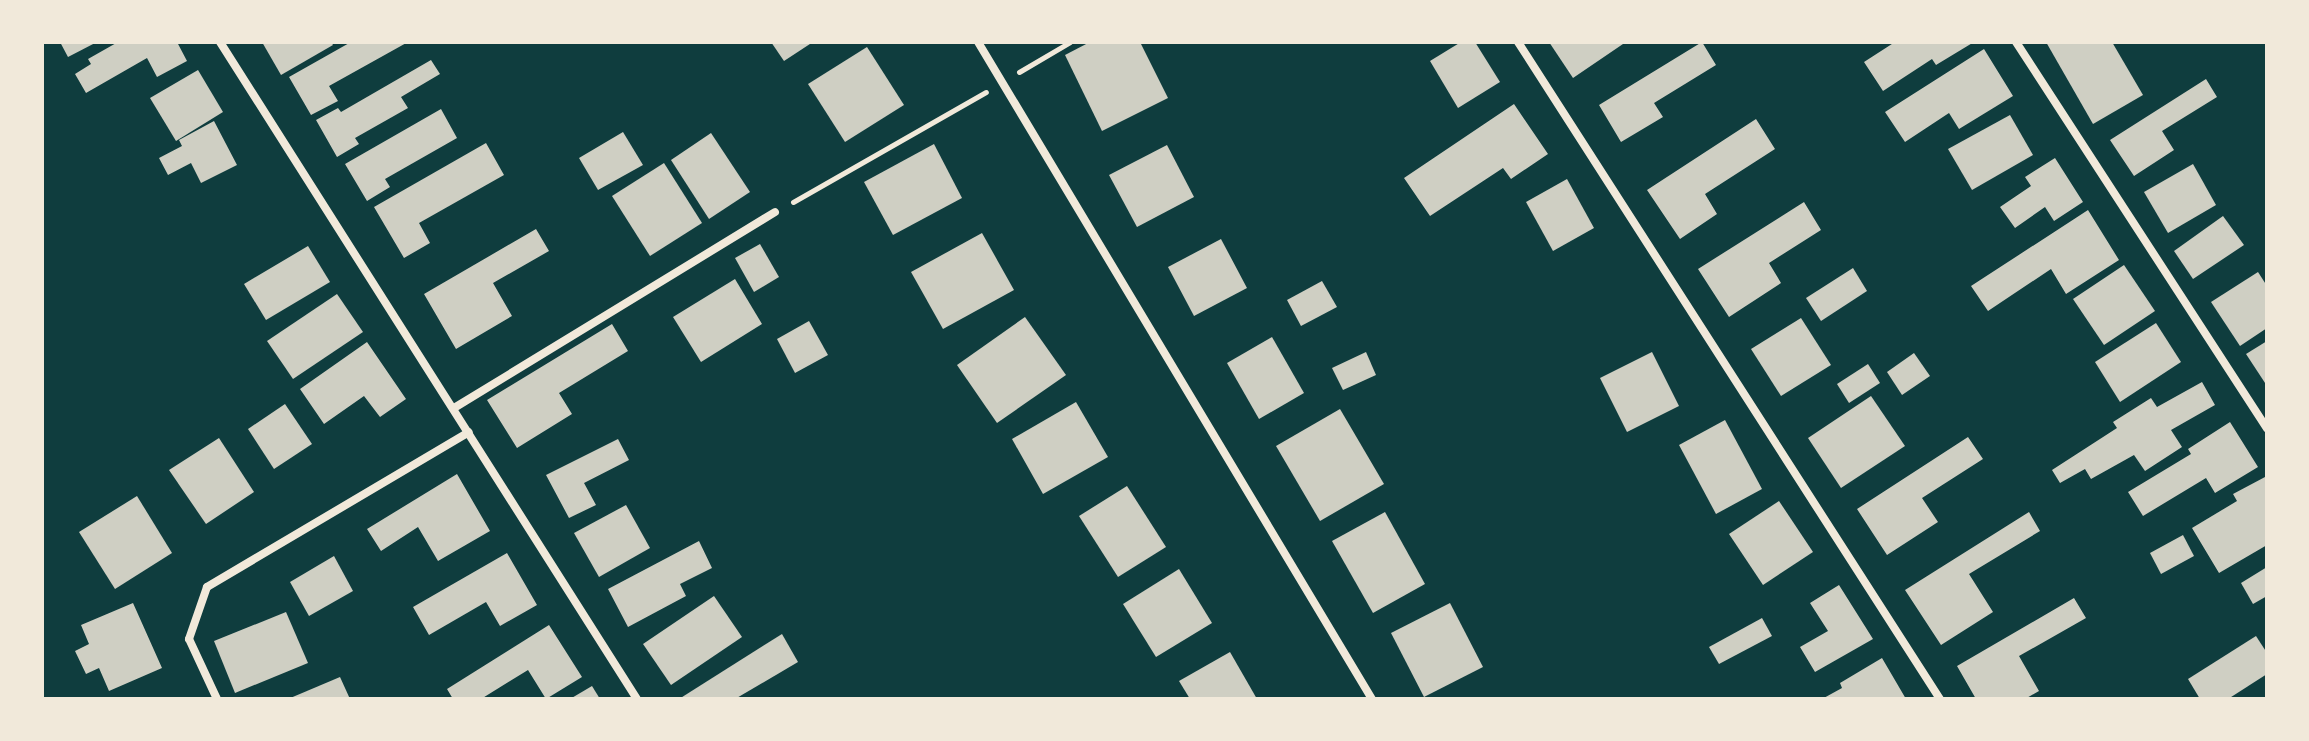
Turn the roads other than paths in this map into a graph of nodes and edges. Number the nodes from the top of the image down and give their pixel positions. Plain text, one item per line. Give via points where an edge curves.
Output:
1 (220, 42) edge
2 (978, 42) edge
3 (1518, 42) edge
4 (2016, 42) edge
5 (775, 212) road end
6 (454, 408) junction
7 (2267, 429) edge
8 (469, 432) junction
9 (217, 699) edge
10 (637, 699) edge
11 (1372, 699) edge
12 (1940, 699) edge

1 - 6 street
2 - 11 street
3 - 12 street
4 - 7 street
5 - 6 street
6 - 8 street
8 - 9 street via 207,587 189,639
8 - 10 street

